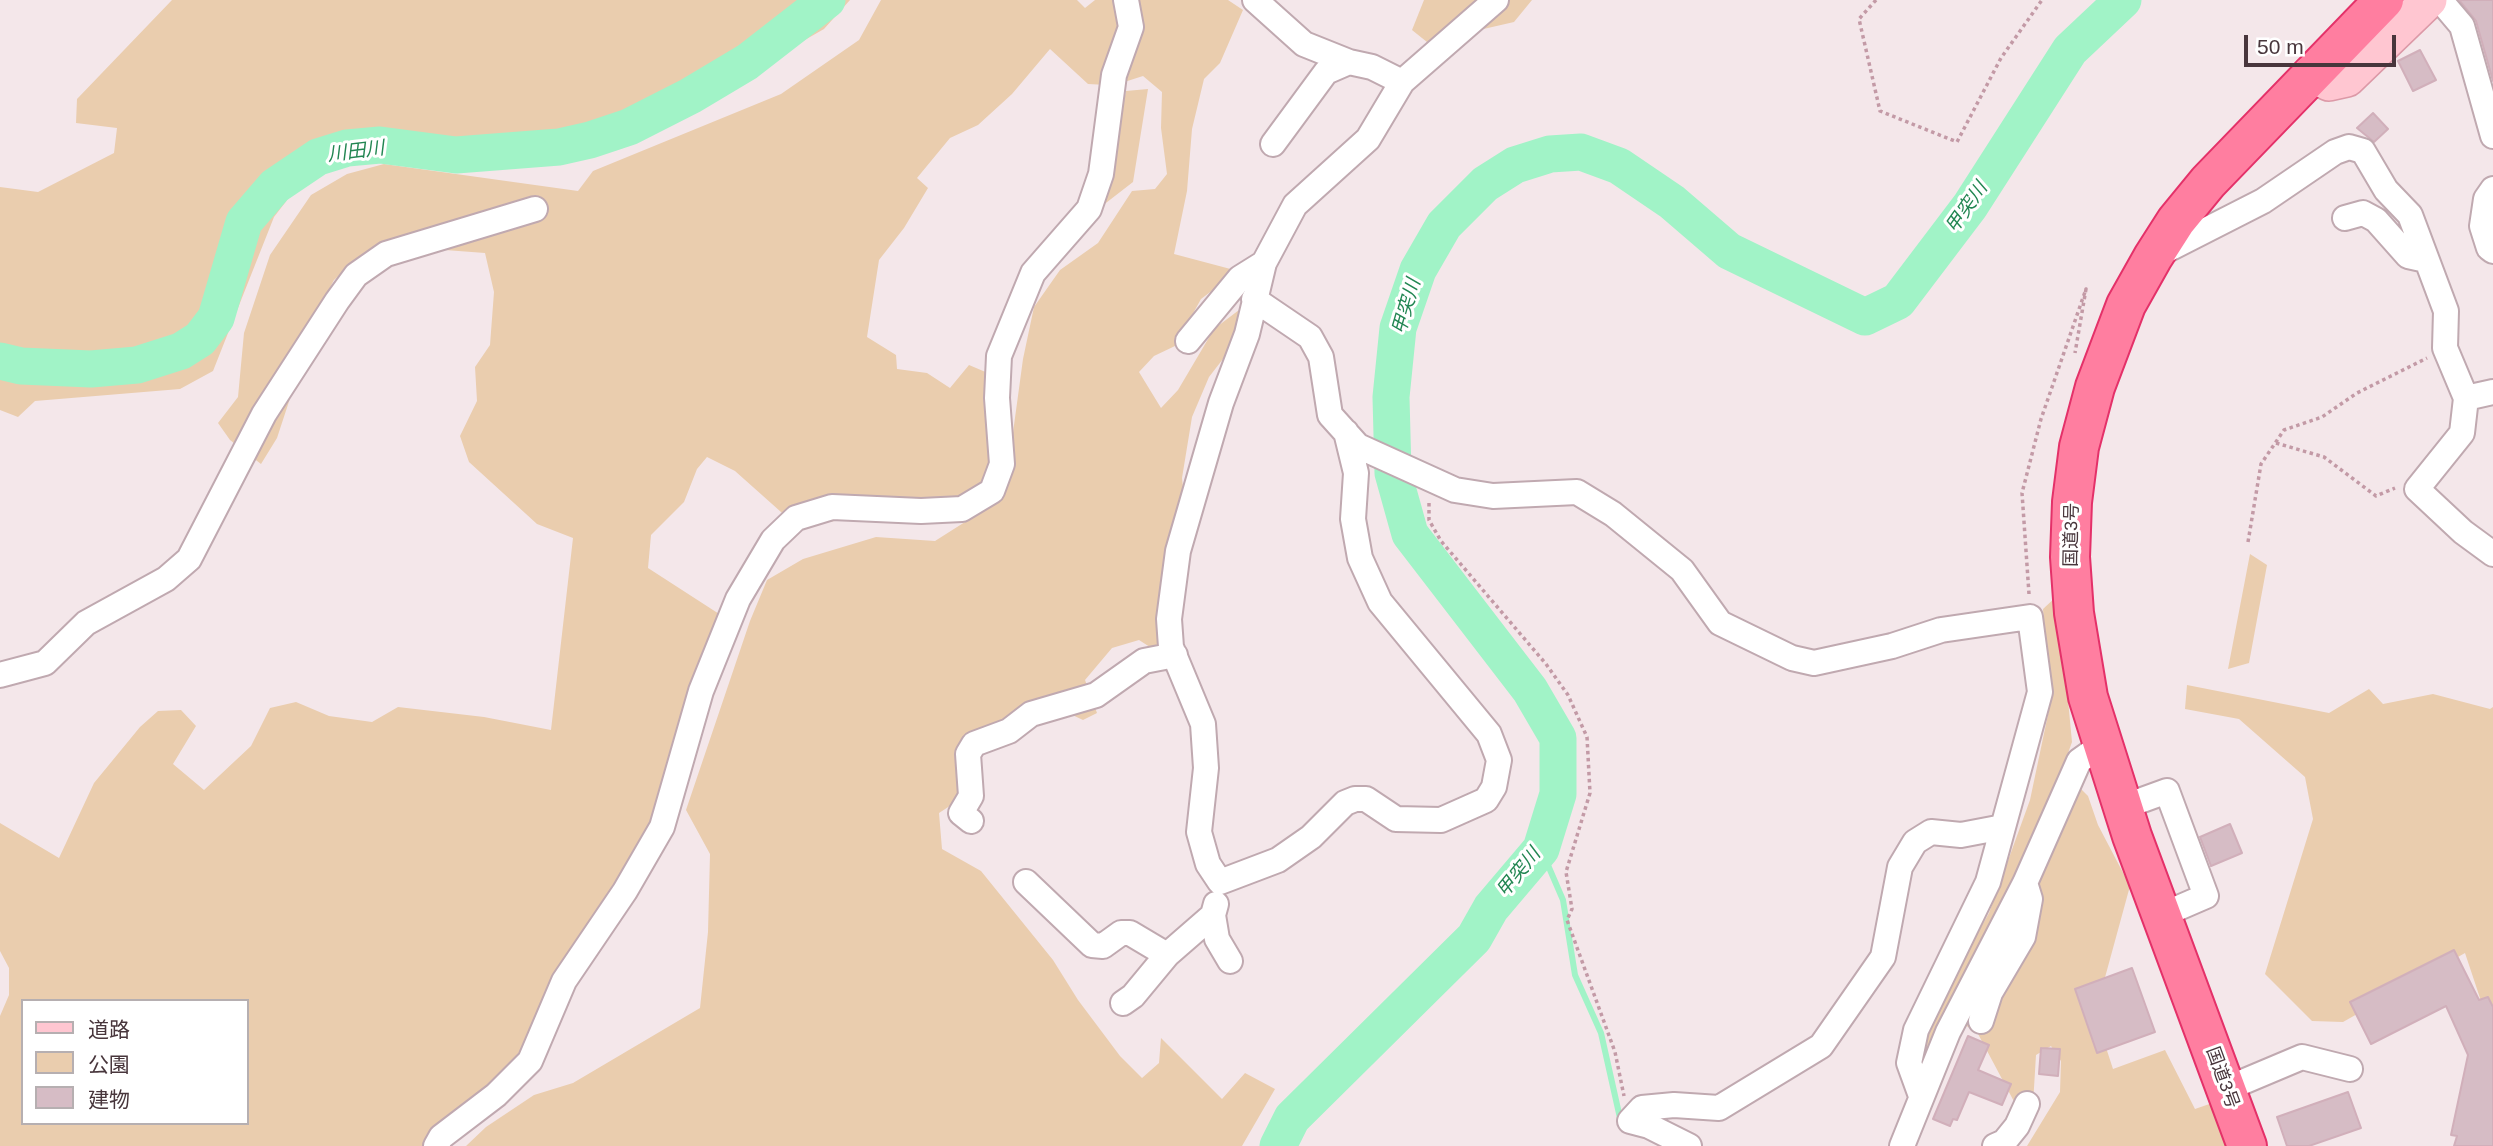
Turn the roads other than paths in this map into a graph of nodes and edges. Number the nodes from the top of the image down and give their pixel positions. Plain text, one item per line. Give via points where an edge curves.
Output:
1 (1126, 0) edge
2 (1255, 0) edge
3 (1496, 0) edge
4 (2384, 0) edge
5 (2429, 0) edge
6 (2440, 0) edge
7 (1349, 62) junction
8 (2310, 74) junction
9 (1402, 82) junction
10 (2493, 136) edge
11 (1273, 144) dead end
12 (2493, 189) edge
13 (535, 209) dead end
14 (2345, 218) dead end
15 (2493, 251) edge
16 (2153, 257) junction
17 (2426, 260) junction
18 (1264, 263) junction
19 (1254, 299) junction
20 (1188, 341) dead end
21 (2493, 392) edge
22 (2466, 398) junction
23 (1352, 439) junction
24 (2493, 554) edge
25 (1175, 655) junction
26 (0, 675) edge
27 (2103, 744) junction
28 (971, 821) dead end
29 (2003, 827) junction
30 (1026, 882) dead end
31 (1220, 882) junction
32 (2025, 883) junction
33 (1213, 915) junction
34 (1167, 955) junction
35 (1230, 961) dead end
36 (1123, 1003) dead end
37 (1981, 1021) dead end
38 (2350, 1069) dead end
39 (2226, 1089) junction
40 (1921, 1096) junction
41 (2027, 1104) dead end
42 (436, 1146) edge
43 (1689, 1146) edge
44 (1902, 1146) edge
45 (1995, 1146) edge
46 (2247, 1146) edge

1 - 42 street via 1131,27 1114,75 1101,174 1089,209 1033,273 999,356 1002,464 992,491 962,509 832,507 796,518 773,540 738,598 701,691 662,827 564,981 530,1061
2 - 7 street via 1304,44
3 - 9 street
4 - 8 highway, 国道3号
5 - 8 main road via 2347,79 2329,83
6 - 10 street via 2462,26
7 - 9 street
7 - 11 street via 1326,72
8 - 16 highway, 国道3号 via 2208,182
9 - 18 street via 1368,139 1295,205
12 - 15 street via 2486,199 2482,226
13 - 26 street via 412,244 365,268 337,301 264,414 190,559 157,584 86,623 44,663
14 - 17 street via 2363,213 2376,220 2408,257
16 - 17 street via 2263,201 2349,146 2363,150 2386,190 2410,215
16 - 27 highway, 国道3号 via 2126,305 2095,387 2079,447 2072,502 2070,556 2079,662
17 - 22 street via 2446,311 2445,348
18 - 19 street
18 - 20 street via 1240,278
19 - 23 street via 1310,337 1321,357 1331,415
19 - 25 street via 1178,551 1169,619
21 - 22 street
22 - 24 street via 2462,433 2417,489
23 - 29 street via 1455,490 1493,496 1577,492 1613,514 1682,570 1720,623 1791,658 1814,663 1941,630 2030,617 2040,692
23 - 31 street via 1356,473 1353,519 1360,558 1380,602 1489,734 1499,760 1494,787 1486,800 1441,820 1396,819 1366,799 1355,799 1278,860
25 - 28 street via 1144,661 1096,695 1031,714 1009,731 974,744 968,754 971,796 961,813
25 - 31 street via 1203,724 1206,768 1199,832 1208,864
27 - 32 street via 2079,761
27 - 39 highway, 国道3号
29 - 40 street via 1988,883 1916,1030 1909,1063
29 - 43 street via 1961,835 1931,832 1915,842 1900,867 1883,957 1821,1046 1719,1108 1642,1108 1630,1121
30 - 34 street via 1092,945 1103,946 1121,933 1130,933
31 - 33 street
32 - 37 street via 2030,899 2023,937 1990,993
32 - 40 street via 1948,1032
33 - 34 street
33 - 35 street via 1217,939
34 - 36 street
38 - 39 street via 2302,1057
39 - 46 highway, 国道3号
40 - 44 street
41 - 45 street via 2017,1126

